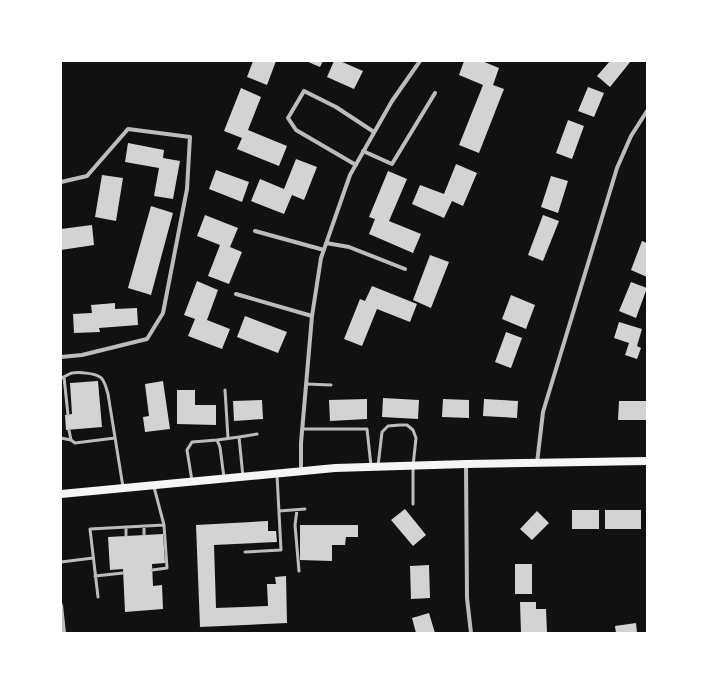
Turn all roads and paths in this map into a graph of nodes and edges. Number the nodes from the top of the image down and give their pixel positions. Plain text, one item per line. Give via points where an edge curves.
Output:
1 (420, 61) edge
2 (435, 93) dead end
3 (647, 110) edge
4 (374, 132) junction
5 (363, 151) junction
6 (356, 165) junction
7 (61, 182) edge
8 (255, 231) dead end
9 (326, 242) junction
10 (324, 250) junction
11 (405, 269) dead end
12 (236, 294) dead end
13 (312, 316) junction
14 (61, 357) edge
15 (63, 378) edge
16 (306, 384) junction
17 (331, 385) dead end
18 (225, 390) dead end
19 (68, 415) dead end
20 (302, 428) junction
21 (69, 430) dead end
22 (257, 434) dead end
23 (239, 437) junction
24 (61, 438) edge
25 (115, 438) junction
26 (228, 438) junction
27 (71, 440) junction
28 (217, 440) junction
29 (647, 462) edge
30 (537, 463) junction
31 (466, 464) junction
32 (374, 466) junction
33 (413, 466) junction
34 (301, 471) junction
35 (277, 473) junction
36 (243, 476) junction
37 (224, 478) junction
38 (192, 481) junction
39 (154, 485) junction
40 (124, 488) junction
41 (61, 494) edge
42 (413, 504) dead end
43 (305, 509) dead end
44 (297, 510) junction
45 (279, 511) junction
46 (164, 525) junction
47 (144, 526) junction
48 (126, 527) junction
49 (144, 535) dead end
50 (126, 536) dead end
51 (245, 552) dead end
52 (93, 558) junction
53 (61, 562) edge
54 (152, 570) dead end
55 (299, 571) dead end
56 (123, 573) dead end
57 (95, 576) junction
58 (98, 597) dead end
59 (61, 605) edge
60 (64, 633) edge
61 (471, 633) edge

1 - 4 street
2 - 5 street via 392,164
3 - 30 street via 631,136 617,168 543,412
4 - 5 street
4 - 6 street via 304,90 288,118 296,130
5 - 6 street
6 - 9 street
7 - 14 street via 87,176 128,129 190,137 187,189 163,313 148,339 82,355
8 - 10 street
9 - 10 street
9 - 11 street
10 - 13 street
12 - 13 street
13 - 16 street
15 - 19 lane
15 - 25 lane via 71,373 84,372 101,377 108,394
16 - 17 lane
16 - 20 street
18 - 26 lane
20 - 32 lane via 367,428
20 - 34 street
21 - 27 lane
22 - 23 lane
23 - 26 lane
23 - 36 lane
24 - 27 lane
25 - 27 lane via 75,443
25 - 40 lane
26 - 28 lane
28 - 37 lane
28 - 38 lane via 192,442 189,446 187,450
29 - 30 main road
30 - 31 main road
31 - 33 main road
31 - 61 street via 467,598
32 - 33 main road
32 - 33 lane via 382,432 388,426 407,425 413,430 416,438
32 - 34 main road
33 - 42 lane
34 - 35 main road
35 - 36 main road
35 - 45 lane
36 - 37 main road
37 - 38 main road
38 - 39 main road
39 - 40 main road
39 - 46 lane
40 - 41 main road
43 - 44 lane
44 - 45 lane
44 - 55 lane via 295,525
45 - 51 lane via 281,550
46 - 47 lane
46 - 54 lane via 167,568
47 - 48 lane
47 - 49 lane
48 - 50 lane
48 - 52 lane via 90,530
52 - 53 lane
52 - 57 lane
56 - 57 lane
57 - 58 lane
59 - 60 street

